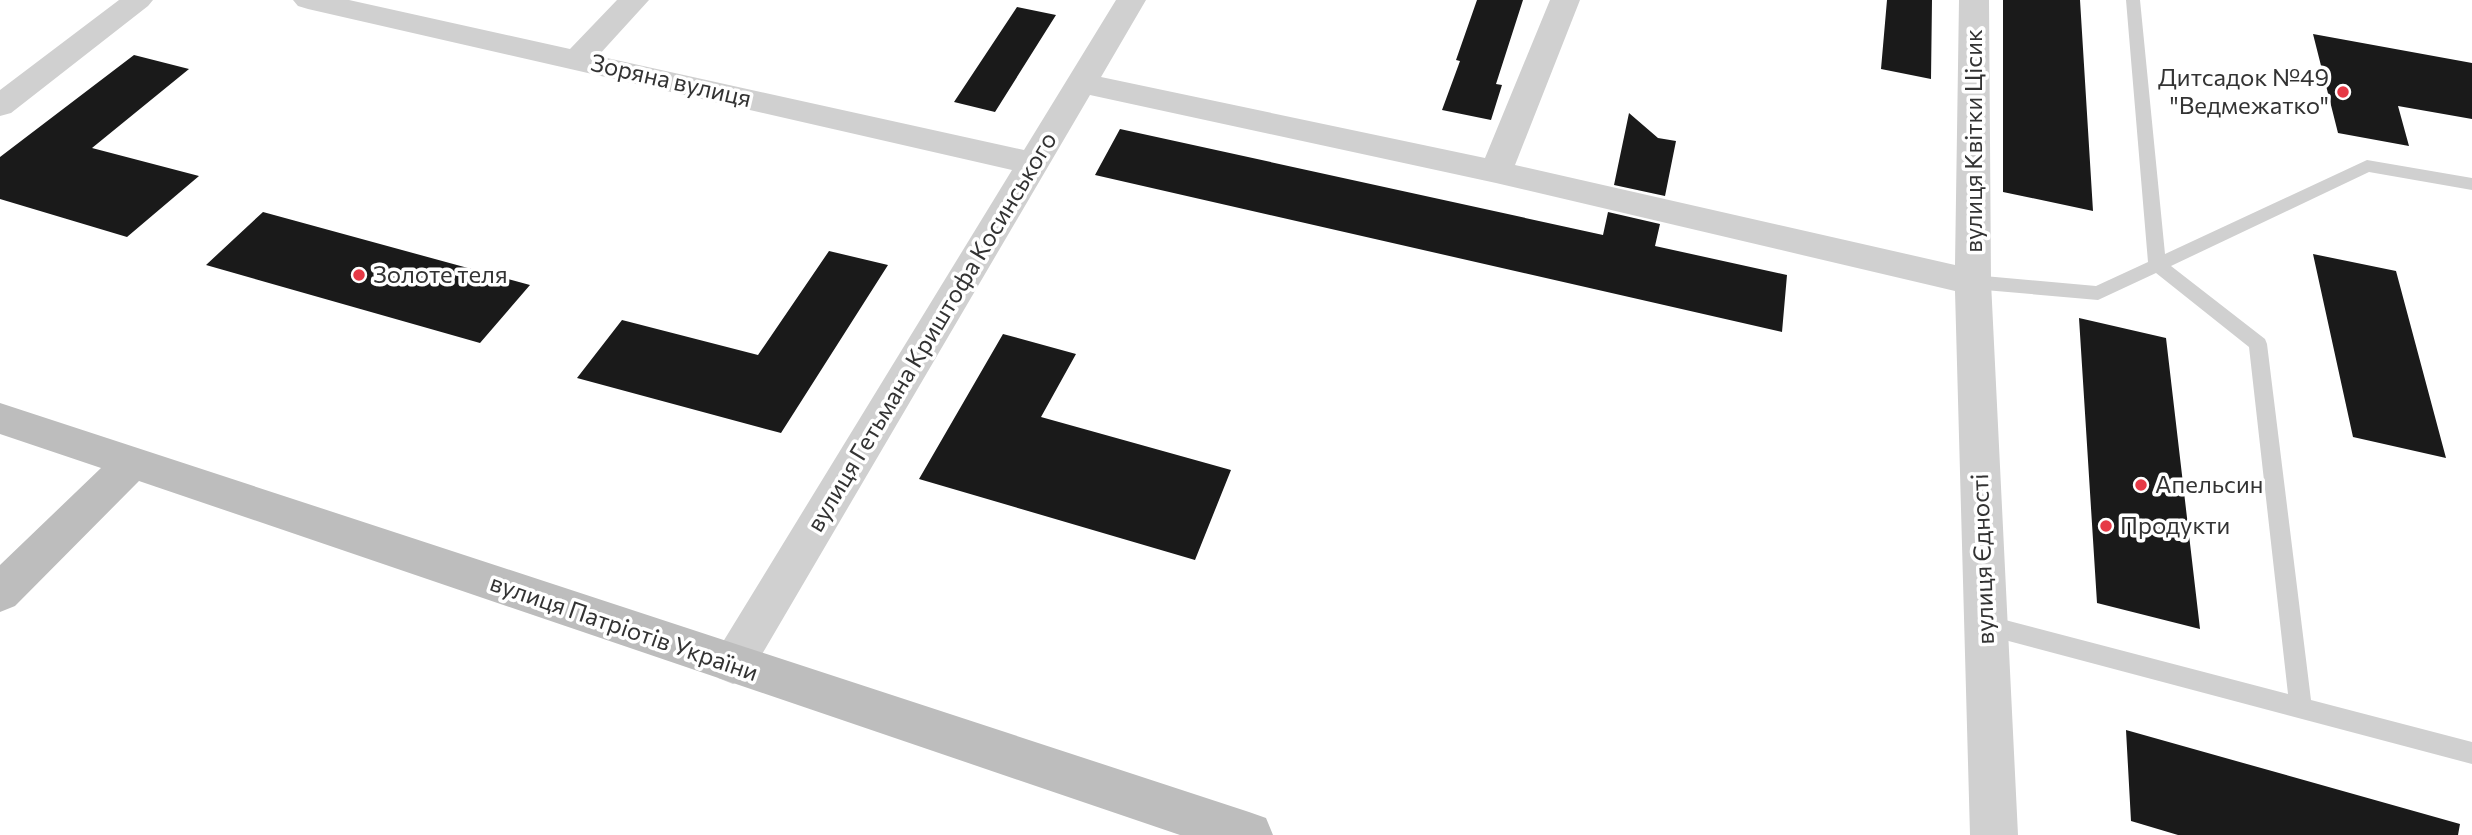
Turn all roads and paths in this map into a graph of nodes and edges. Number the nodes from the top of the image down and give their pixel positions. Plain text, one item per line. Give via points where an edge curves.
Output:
1 (138, 0) edge
2 (308, 0) edge
3 (634, 0) edge
4 (1131, 0) edge
5 (1565, 0) edge
6 (1975, 0) edge
7 (2133, 0) edge
8 (577, 60) junction
9 (1080, 83) junction
10 (0, 106) edge
11 (1034, 164) junction
12 (1496, 172) junction
13 (2472, 184) edge
14 (2157, 265) junction
15 (1973, 282) junction
16 (0, 418) edge
17 (133, 462) junction
18 (0, 593) edge
19 (1986, 625) junction
20 (733, 664) junction
21 (2301, 707) junction
22 (2472, 753) edge
23 (1249, 835) edge
24 (1994, 835) edge

1 - 10 street
2 - 8 street, Зоряна вулиця
3 - 8 street
4 - 9 street, вулиця Гетьмана Криштофа Косинського
5 - 12 street
6 - 15 street, вулиця Квітки Цісик
7 - 14 lane
8 - 11 street, Зоряна вулиця
9 - 11 street, вулиця Гетьмана Криштофа Косинського
9 - 12 street
11 - 20 street, вулиця Гетьмана Криштофа Косинського
12 - 15 street
13 - 14 lane via 2367,166
14 - 15 lane via 2098,293
14 - 21 lane via 2258,344
15 - 19 street, вулиця Єдності
16 - 17 main road, вулиця Патріотів України
17 - 18 main road
17 - 20 main road, вулиця Патріотів України
19 - 21 lane
19 - 24 street, вулиця Єдності
20 - 23 main road, вулиця Патріотів України
21 - 22 lane

